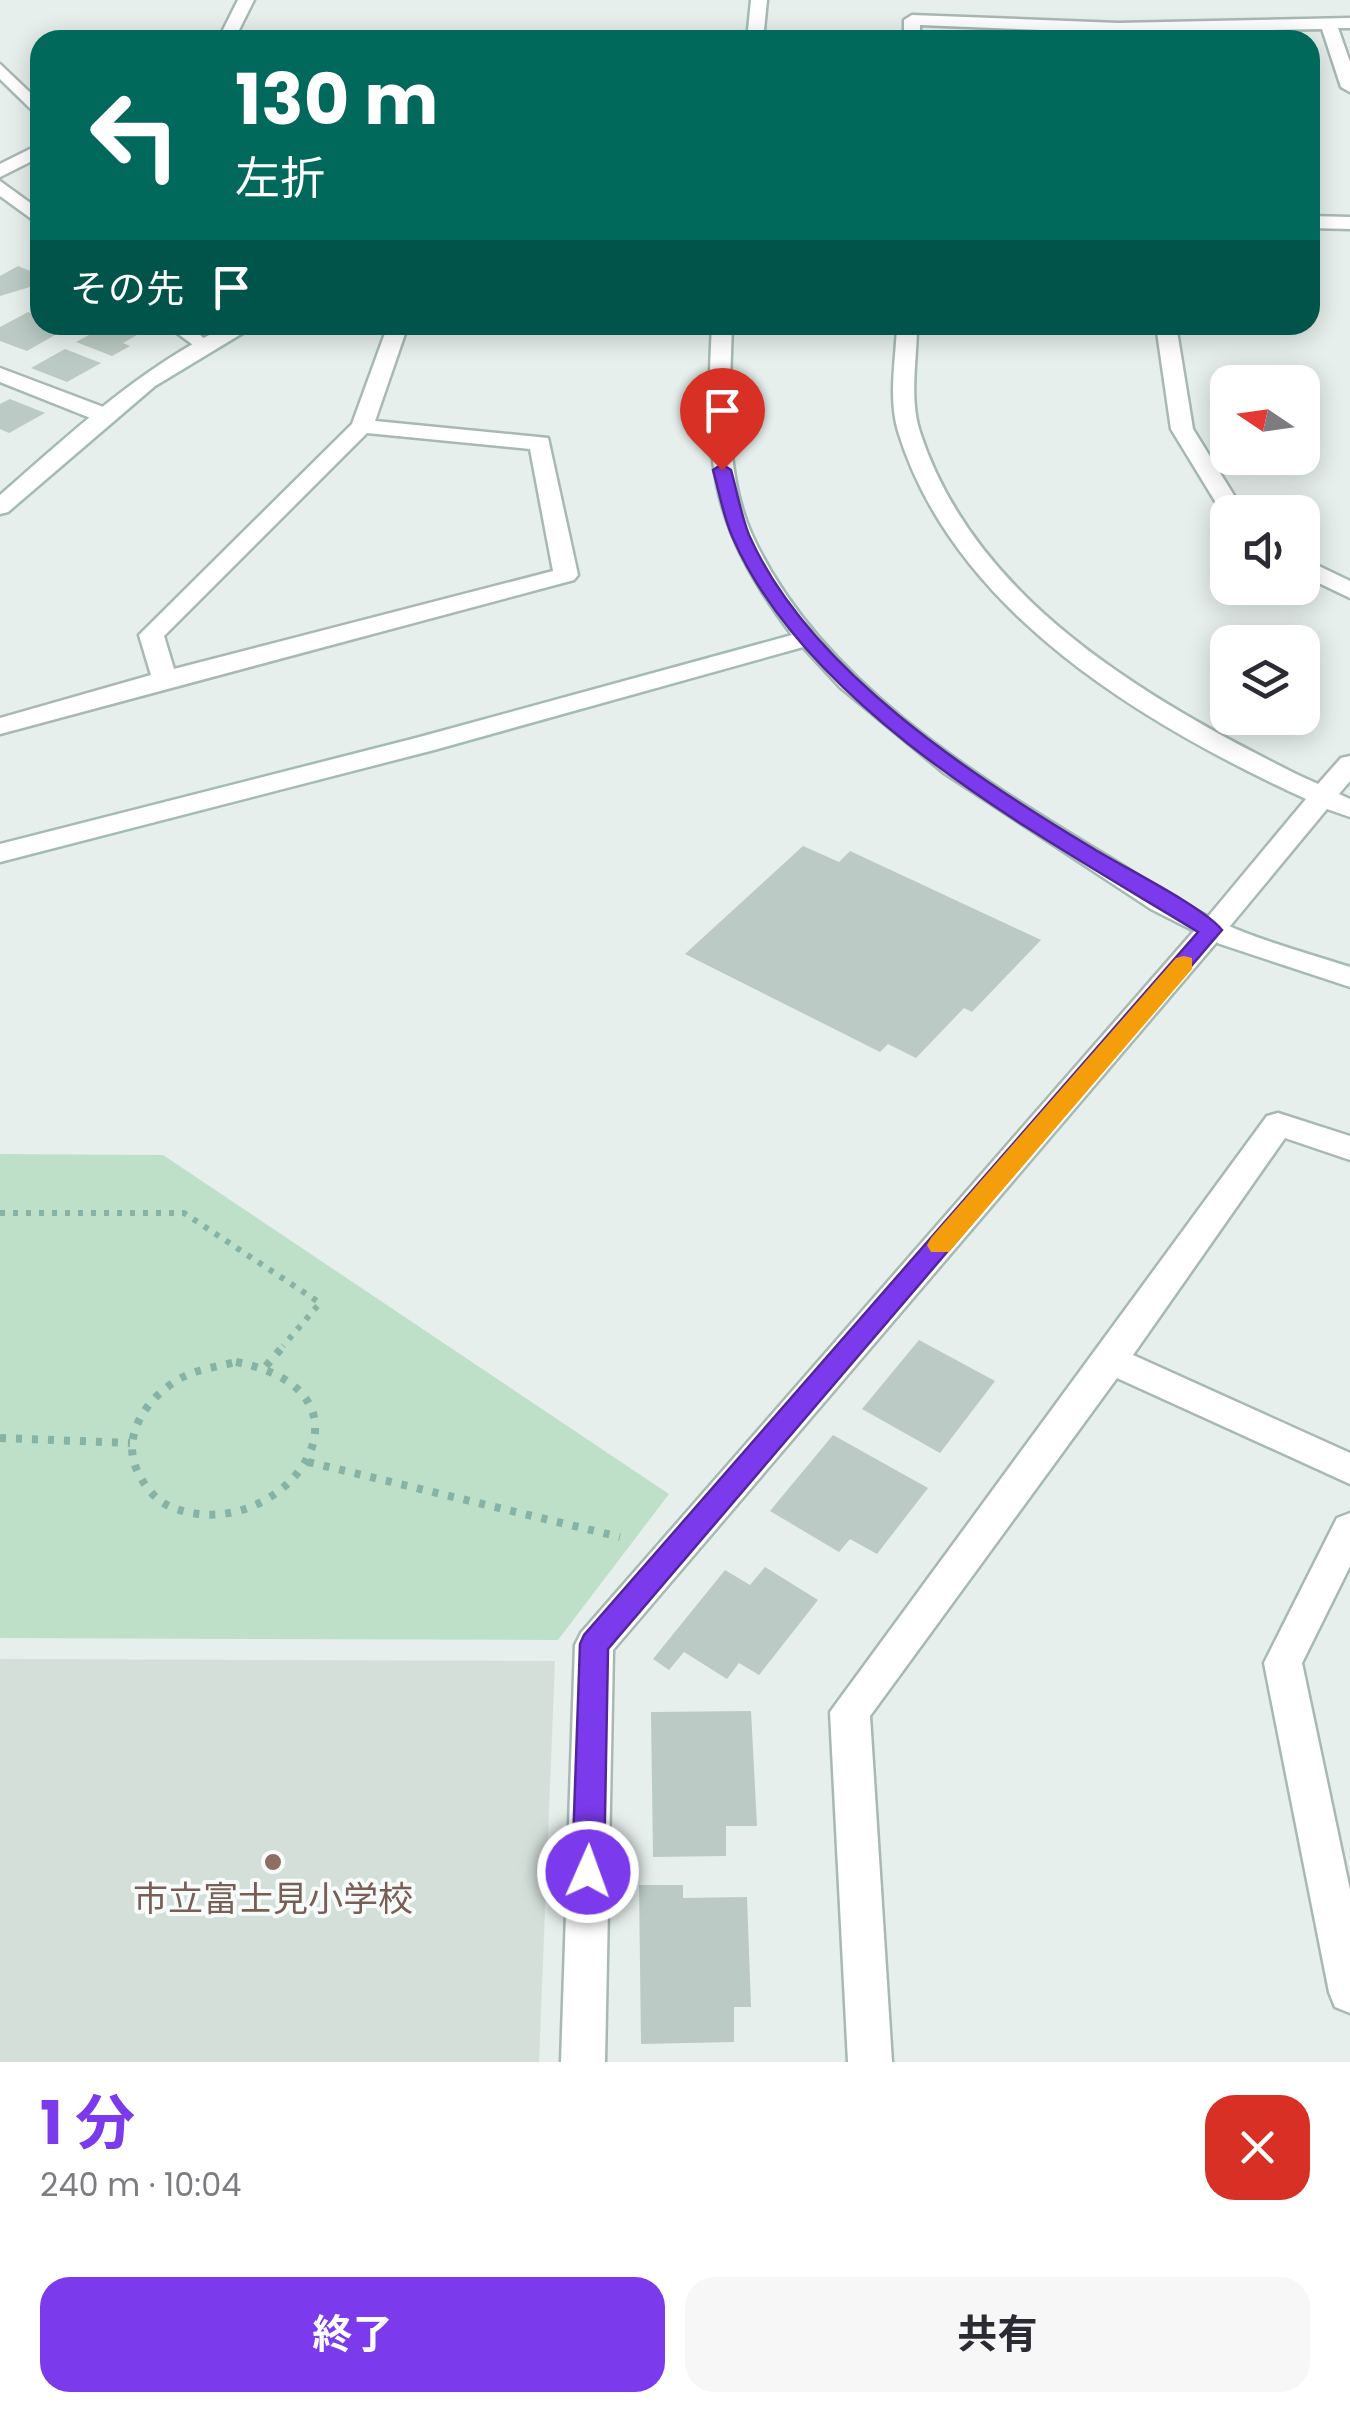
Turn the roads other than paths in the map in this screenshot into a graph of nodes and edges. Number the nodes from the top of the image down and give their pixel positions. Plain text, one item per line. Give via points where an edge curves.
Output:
1 (246, 0) edge
2 (759, 0) edge
3 (1350, 23) edge
4 (1329, 25) junction
5 (231, 30) edge
6 (756, 30) edge
7 (912, 30) edge
8 (1060, 30) edge
9 (1212, 30) edge
10 (0, 69) edge
11 (1350, 87) edge
12 (30, 102) edge
13 (30, 155) edge
14 (0, 171) edge
15 (0, 187) edge
16 (30, 211) edge
17 (1320, 222) edge
18 (1350, 223) edge
19 (189, 335) edge
20 (222, 335) edge
21 (394, 335) edge
22 (722, 335) edge
23 (907, 335) edge
24 (1168, 335) edge
25 (200, 344) junction
26 (0, 374) edge
27 (106, 416) junction
28 (362, 426) junction
29 (1222, 495) edge
30 (0, 506) edge
31 (1320, 575) edge
32 (1350, 591) edge
33 (808, 638) junction
34 (165, 678) junction
35 (0, 726) edge
36 (1350, 764) edge
37 (1322, 796) junction
38 (1350, 808) edge
39 (0, 854) edge
40 (1211, 930) junction
41 (1350, 977) edge
42 (1350, 1148) edge
43 (1111, 1360) junction
44 (1350, 1469) edge
45 (1350, 1529) edge
46 (1350, 1992) edge
47 (583, 2062) edge
48 (870, 2062) edge

1 - 5 street
2 - 6 street
3 - 4 street
4 - 9 street
4 - 11 street
7 - 8 street via 912,20
10 - 12 street
13 - 14 street
15 - 16 street
17 - 18 street
19 - 25 street
20 - 25 street
21 - 28 street
22 - 33 street via 722,470 740,535
23 - 37 street via 907,428 928,482 1011,596 1180,722
24 - 29 street via 1182,429
25 - 27 street
26 - 27 street
27 - 30 street
28 - 34 street via 150,635
28 - 34 street via 540,443 566,576
31 - 32 street
33 - 39 street
33 - 40 street via 888,716 975,786
34 - 35 street
36 - 37 street
37 - 38 street
37 - 40 street
40 - 41 street
40 - 47 street via 594,1644
42 - 43 street via 1278,1124
43 - 44 street
43 - 48 street via 850,1712
45 - 46 street via 1283,1663

